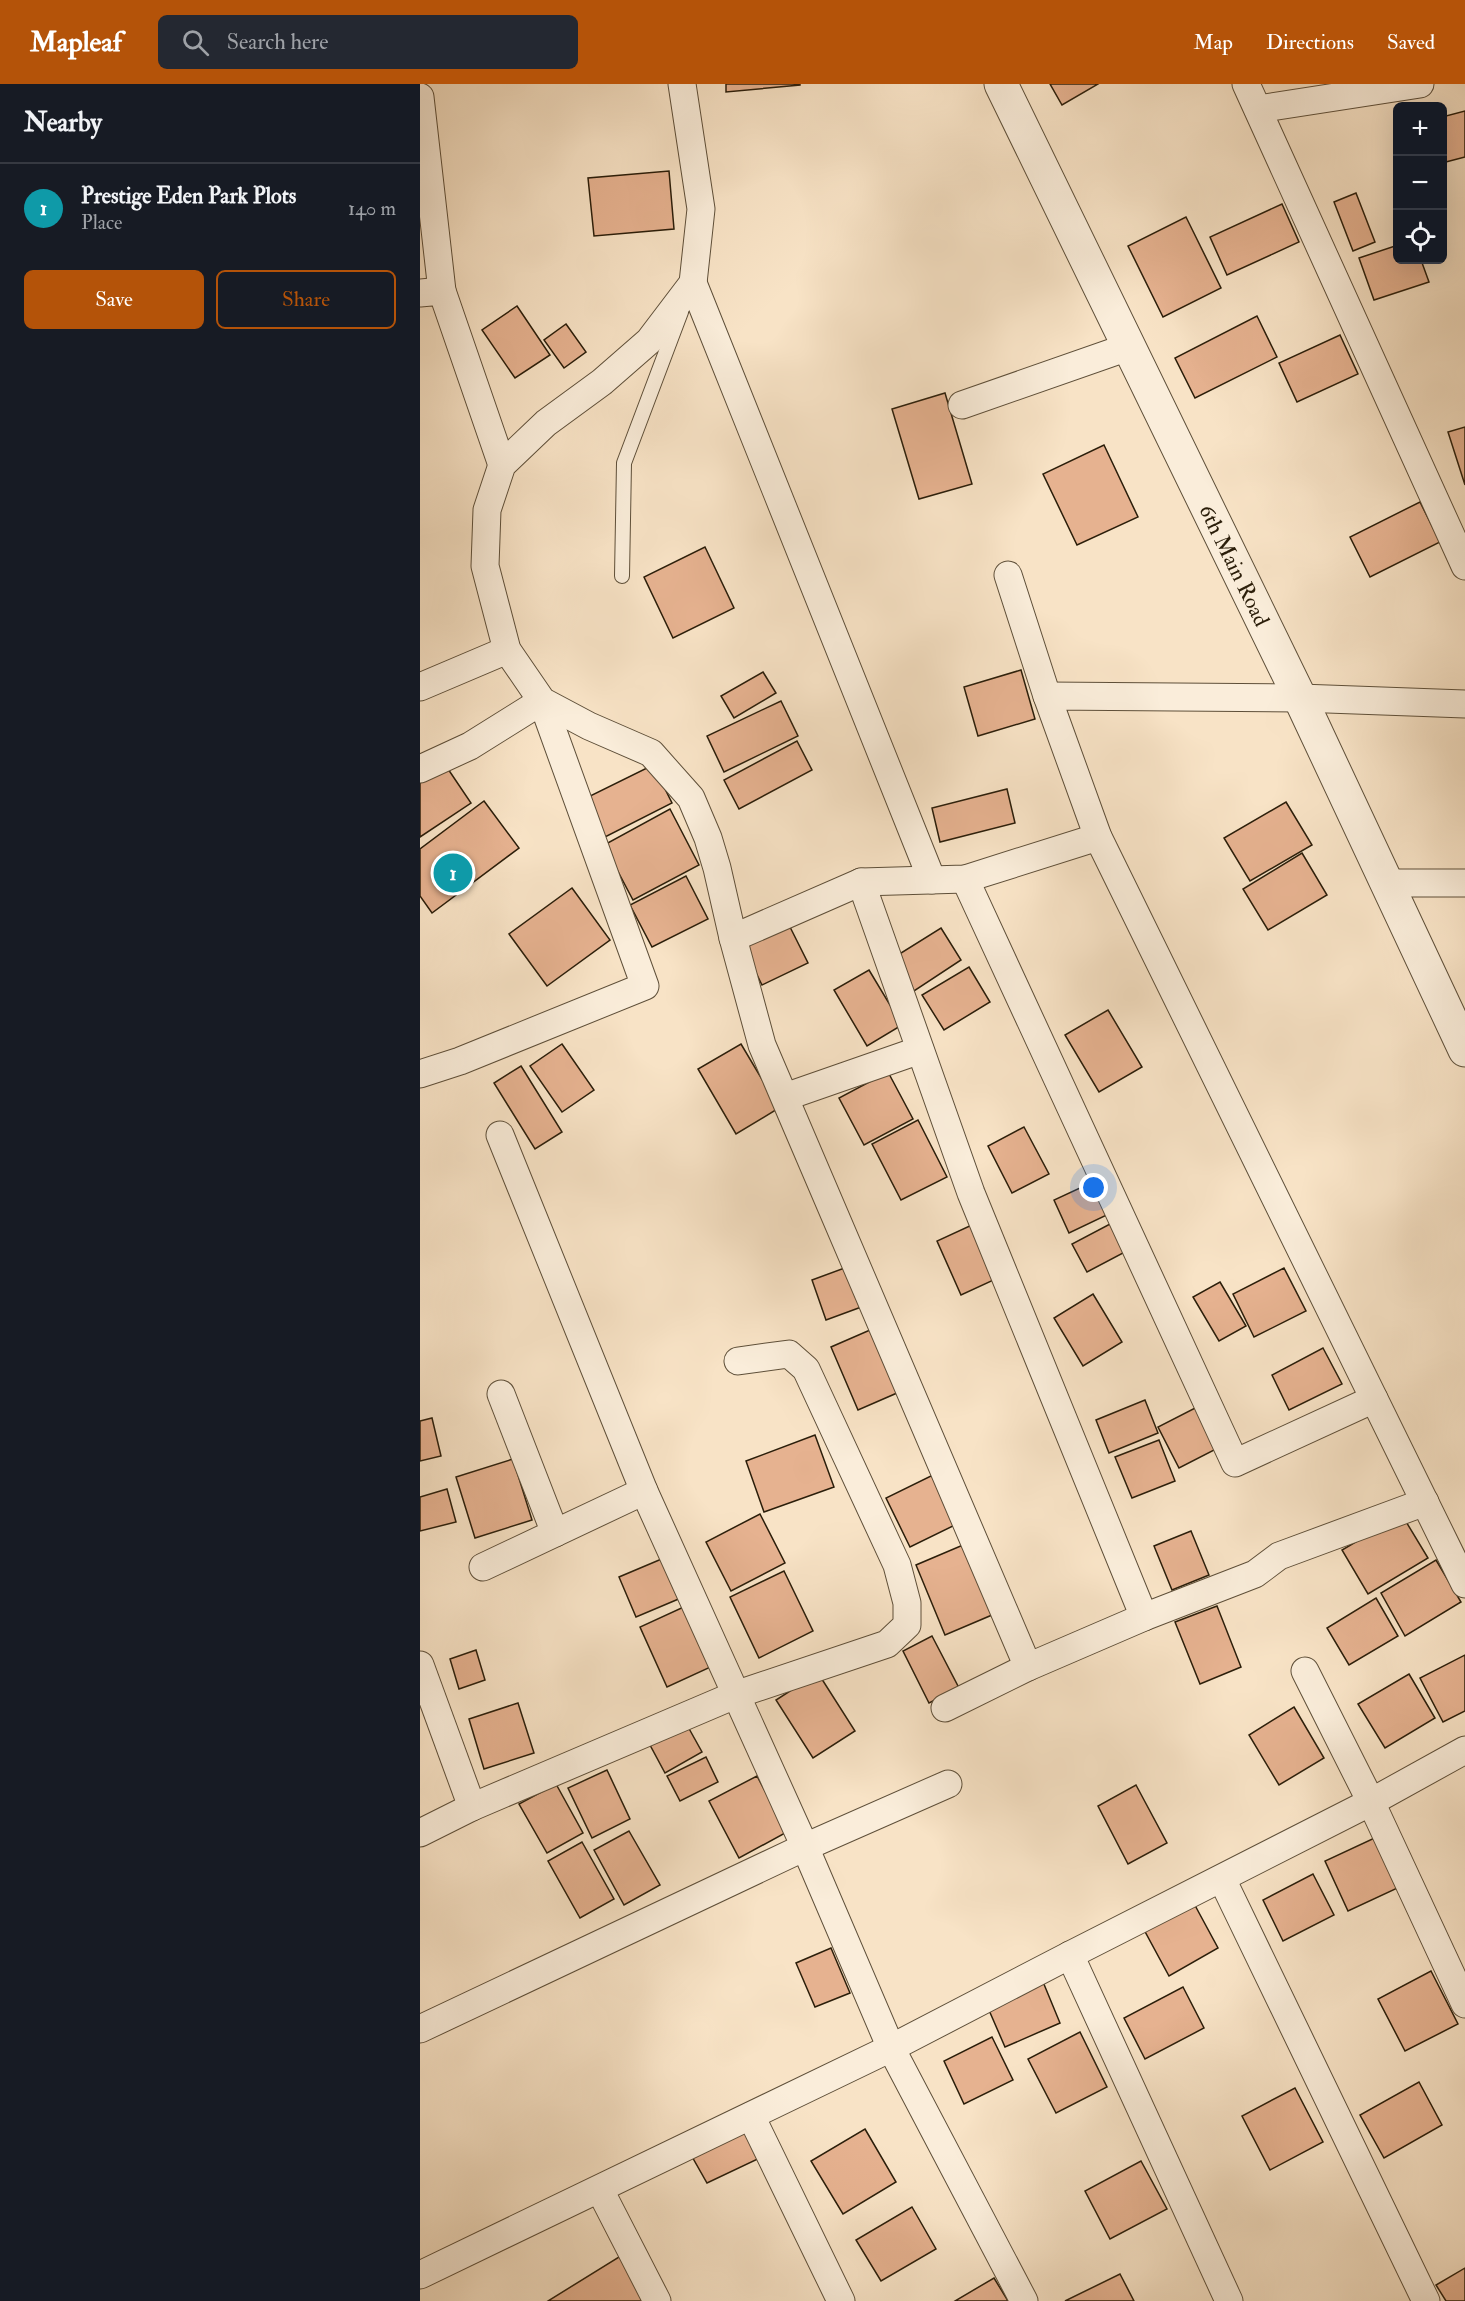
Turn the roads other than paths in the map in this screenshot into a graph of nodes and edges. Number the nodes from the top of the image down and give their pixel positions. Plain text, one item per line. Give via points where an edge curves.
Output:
1 (682, 84) edge
2 (1000, 84) edge
3 (1246, 84) edge
4 (1420, 84) edge
5 (420, 97) edge
6 (1258, 109) junction
7 (693, 283) junction
8 (431, 292) edge
9 (1128, 346) junction
10 (962, 405) dead end
11 (502, 465) junction
12 (1465, 566) edge
13 (1008, 575) dead end
14 (622, 576) dead end
15 (507, 650) junction
16 (420, 687) edge
17 (1047, 696) junction
18 (1300, 698) junction
19 (542, 701) junction
20 (1465, 704) edge
21 (420, 770) edge
22 (1098, 837) junction
23 (965, 879) junction
24 (932, 880) junction
25 (861, 882) junction
26 (1386, 883) junction
27 (1465, 883) edge
28 (733, 938) junction
29 (920, 1050) junction
30 (1465, 1050) edge
31 (420, 1074) edge
32 (785, 1097) junction
33 (500, 1135) dead end
34 (738, 1361) dead end
35 (501, 1394) dead end
36 (1374, 1399) junction
37 (645, 1491) junction
38 (1425, 1502) junction
39 (555, 1533) junction
40 (483, 1566) dead end
41 (1465, 1584) edge
42 (1144, 1617) junction
43 (420, 1665) edge
44 (1028, 1667) junction
45 (1305, 1671) dead end
46 (735, 1695) junction
47 (945, 1708) dead end
48 (1465, 1750) edge
49 (948, 1784) dead end
50 (1371, 1802) junction
51 (471, 1808) junction
52 (420, 1833) edge
53 (805, 1847) junction
54 (1222, 1879) junction
55 (1070, 1955) junction
56 (1465, 2004) edge
57 (420, 2029) edge
58 (891, 2048) junction
59 (751, 2116) junction
60 (600, 2190) junction
61 (420, 2275) edge
62 (657, 2301) edge
63 (841, 2301) edge
64 (1024, 2301) edge
65 (1229, 2301) edge
66 (1426, 2301) edge

1 - 7 street via 701,209
2 - 9 street, 6th Main Road
3 - 6 street
4 - 6 street
5 - 8 street
6 - 12 street
7 - 11 street via 649,341 546,423
7 - 14 lane via 624,463
7 - 24 street
8 - 11 street
9 - 10 street
9 - 18 street, 6th Main Road
11 - 15 street via 487,510 485,566
13 - 17 street
15 - 16 street
15 - 19 street
17 - 18 street
17 - 22 street
18 - 20 street
18 - 26 street, 6th Main Road
19 - 21 street via 470,746
19 - 28 street via 651,753 691,798 714,858
19 - 31 street via 645,986
22 - 23 street
22 - 36 street
23 - 24 street
23 - 36 street via 1235,1462
24 - 25 street
25 - 28 street
25 - 29 street
26 - 27 street
26 - 30 street, 6th Main Road
28 - 32 street via 762,1045
29 - 32 street
29 - 42 street via 971,1193
32 - 44 street
33 - 37 street
34 - 46 street via 789,1353 806,1369 897,1564 907,1603 907,1625 887,1644
35 - 39 street
36 - 38 street
37 - 39 street
37 - 46 street
38 - 41 street
38 - 42 street via 1279,1556 1255,1575
39 - 40 street
42 - 44 street
43 - 51 street
44 - 47 street
45 - 50 street
46 - 51 street
46 - 53 street
48 - 50 street
49 - 53 street
50 - 54 street
50 - 56 street
51 - 52 street
53 - 57 street
53 - 58 street
54 - 55 street
54 - 66 street
55 - 58 street
55 - 65 street
58 - 59 street
58 - 64 street
59 - 60 street
59 - 63 street
60 - 61 street
60 - 62 street

